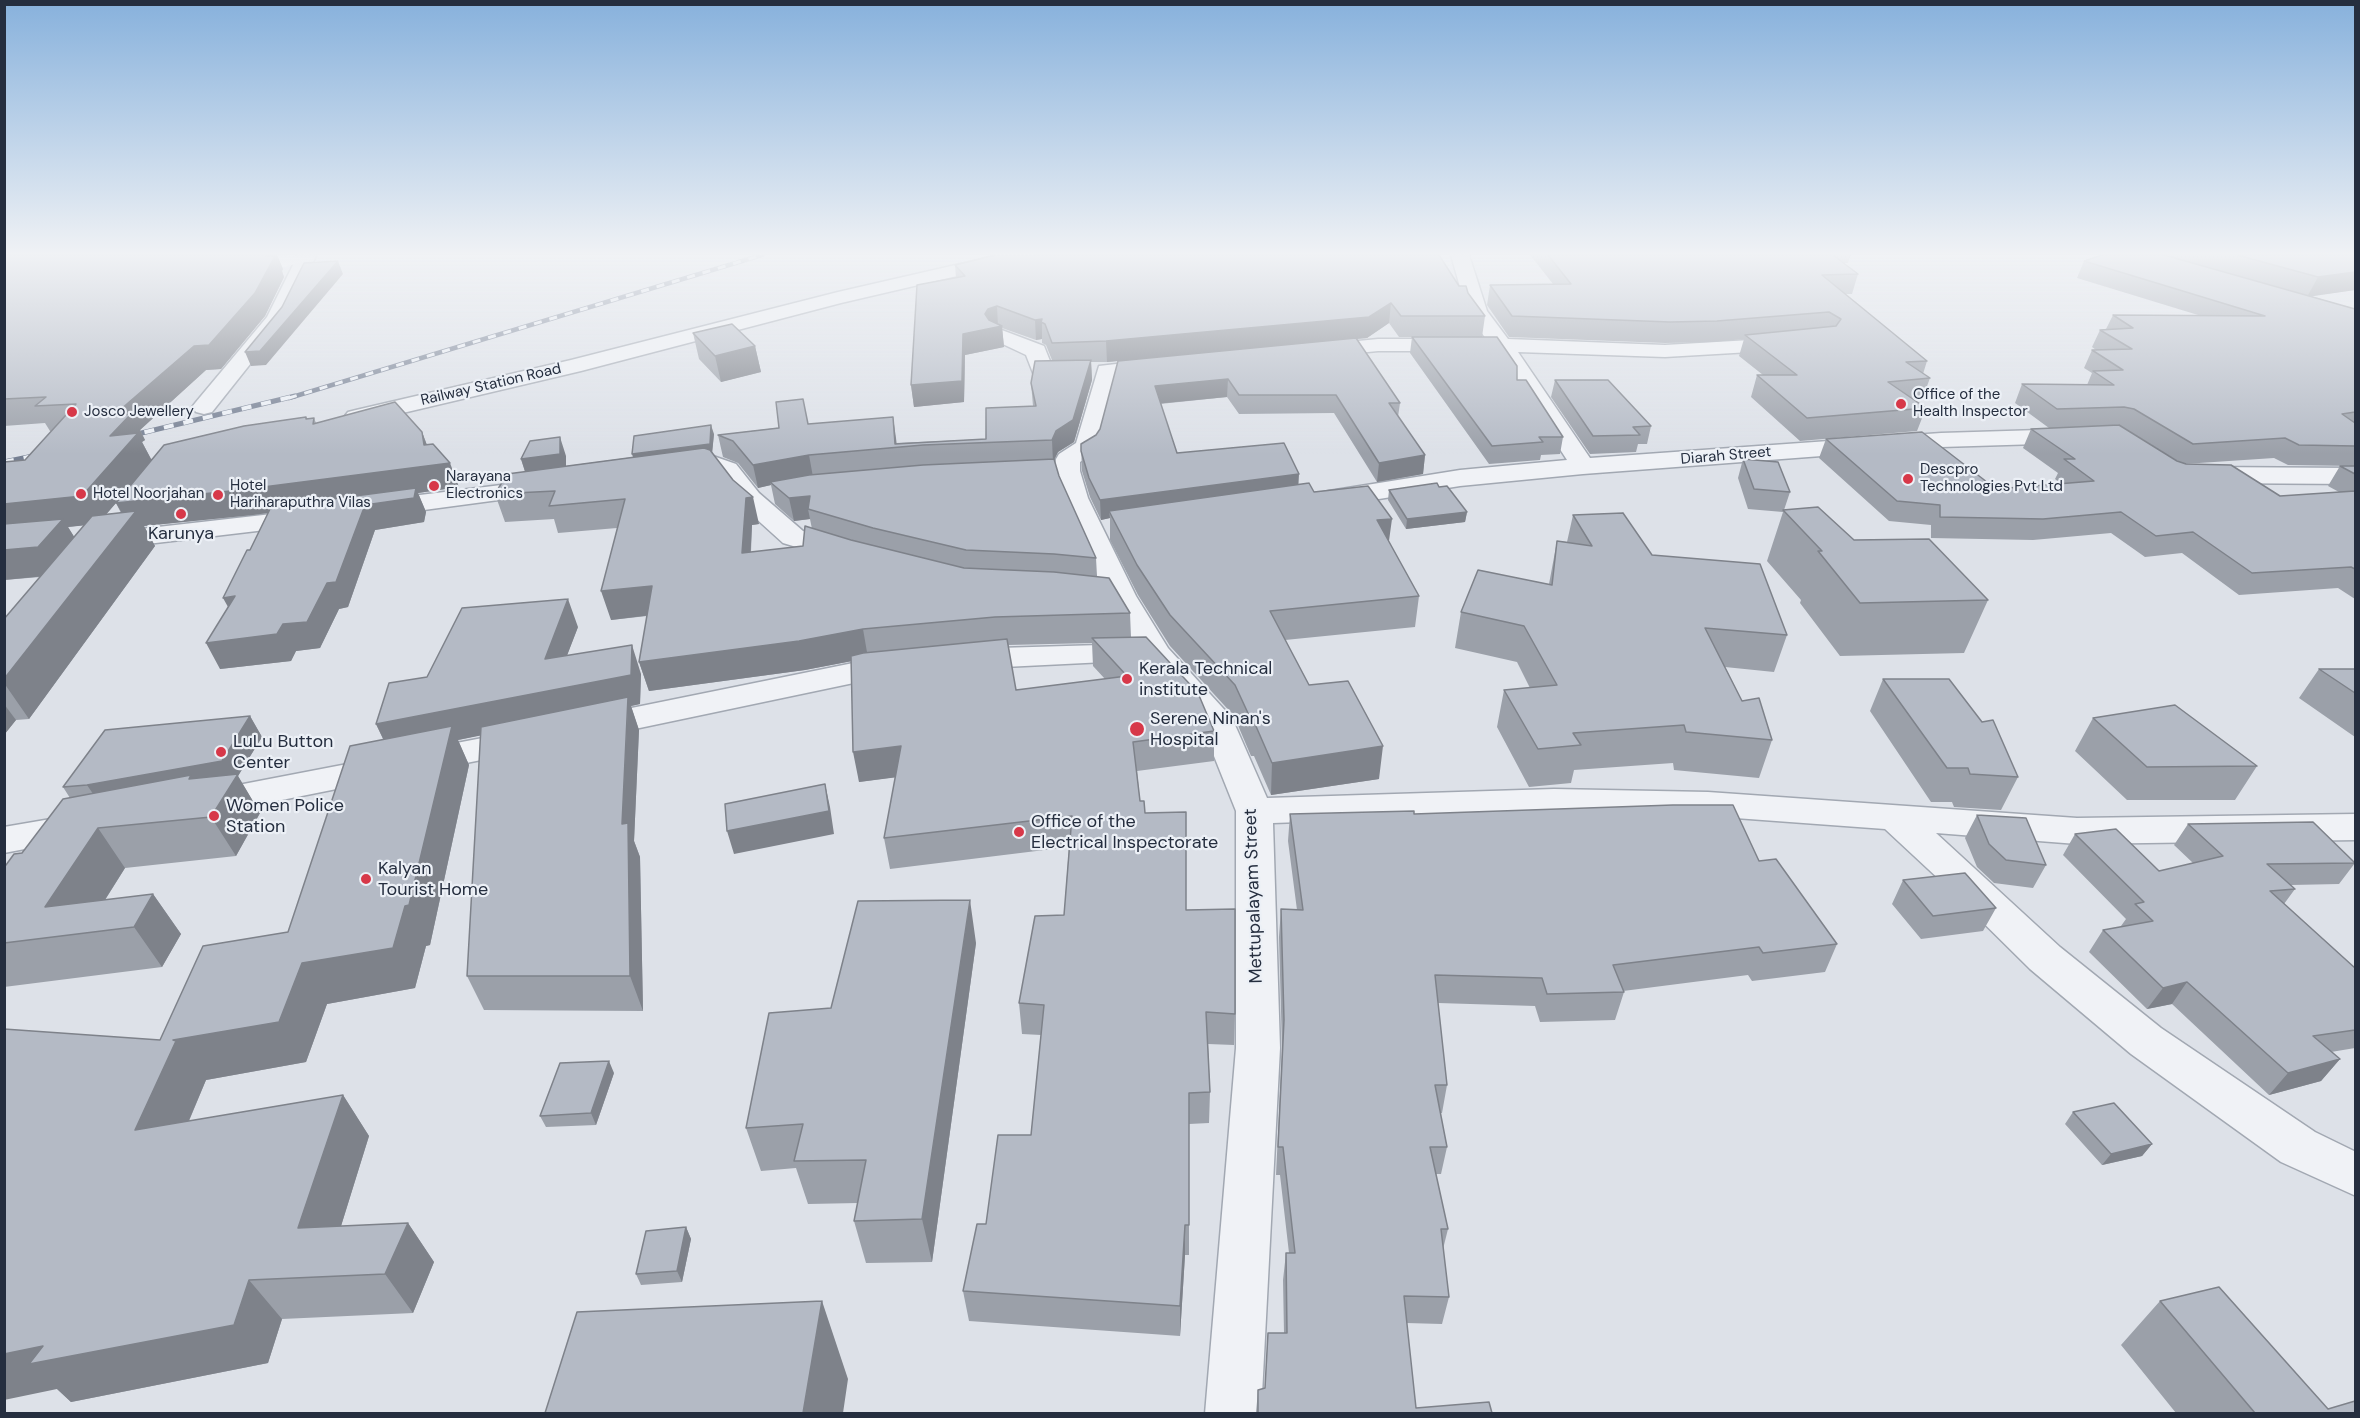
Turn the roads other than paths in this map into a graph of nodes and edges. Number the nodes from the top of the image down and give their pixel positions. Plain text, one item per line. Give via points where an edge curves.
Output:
1 (274, 321) edge
2 (748, 321) edge
3 (1484, 321) edge
4 (999, 335) edge
5 (1800, 342) edge
6 (1502, 345) junction
7 (1295, 354) edge
8 (1184, 364) edge
9 (1107, 371) junction
10 (204, 407) dead end
11 (340, 420) edge
12 (2093, 435) edge
13 (1582, 466) junction
14 (650, 472) edge
15 (2176, 474) edge
16 (2355, 476) edge
17 (563, 484) edge
18 (781, 493) edge
19 (750, 499) junction
20 (1305, 502) edge
21 (100, 537) edge
22 (867, 560) edge
23 (1089, 592) edge
24 (1121, 596) junction
25 (1156, 653) junction
26 (180, 808) edge
27 (1254, 811) junction
28 (1896, 819) junction
29 (112, 821) edge
30 (2355, 827) edge
31 (4, 840) edge
32 (2355, 1175) edge
33 (1233, 1413) edge

1 - 10 street
2 - 11 street, Railway Station Road
3 - 6 street
4 - 9 street via 1036,351 1043,373
5 - 6 street via 1665,351
6 - 7 street via 1378,345
6 - 13 street
8 - 9 street
9 - 24 street, Mettupalayam Street via 1087,447 1055,472 1102,530 1102,552
12 - 13 street, Diarah Street via 1941,440
13 - 20 street, Diarah Street via 1460,478
14 - 19 street via 712,464 727,469
15 - 16 street
17 - 21 street via 344,513
18 - 19 street
19 - 22 street via 793,537
23 - 24 street
24 - 25 street, Mettupalayam Street
25 - 26 street via 998,657 868,670
25 - 27 street, Mettupalayam Street via 1215,718
27 - 28 street via 1554,801 1708,804
27 - 33 street, Mettupalayam Street via 1258,1048
28 - 30 street via 2077,831
28 - 32 street via 2045,958 2146,1041 2298,1147
29 - 31 street

